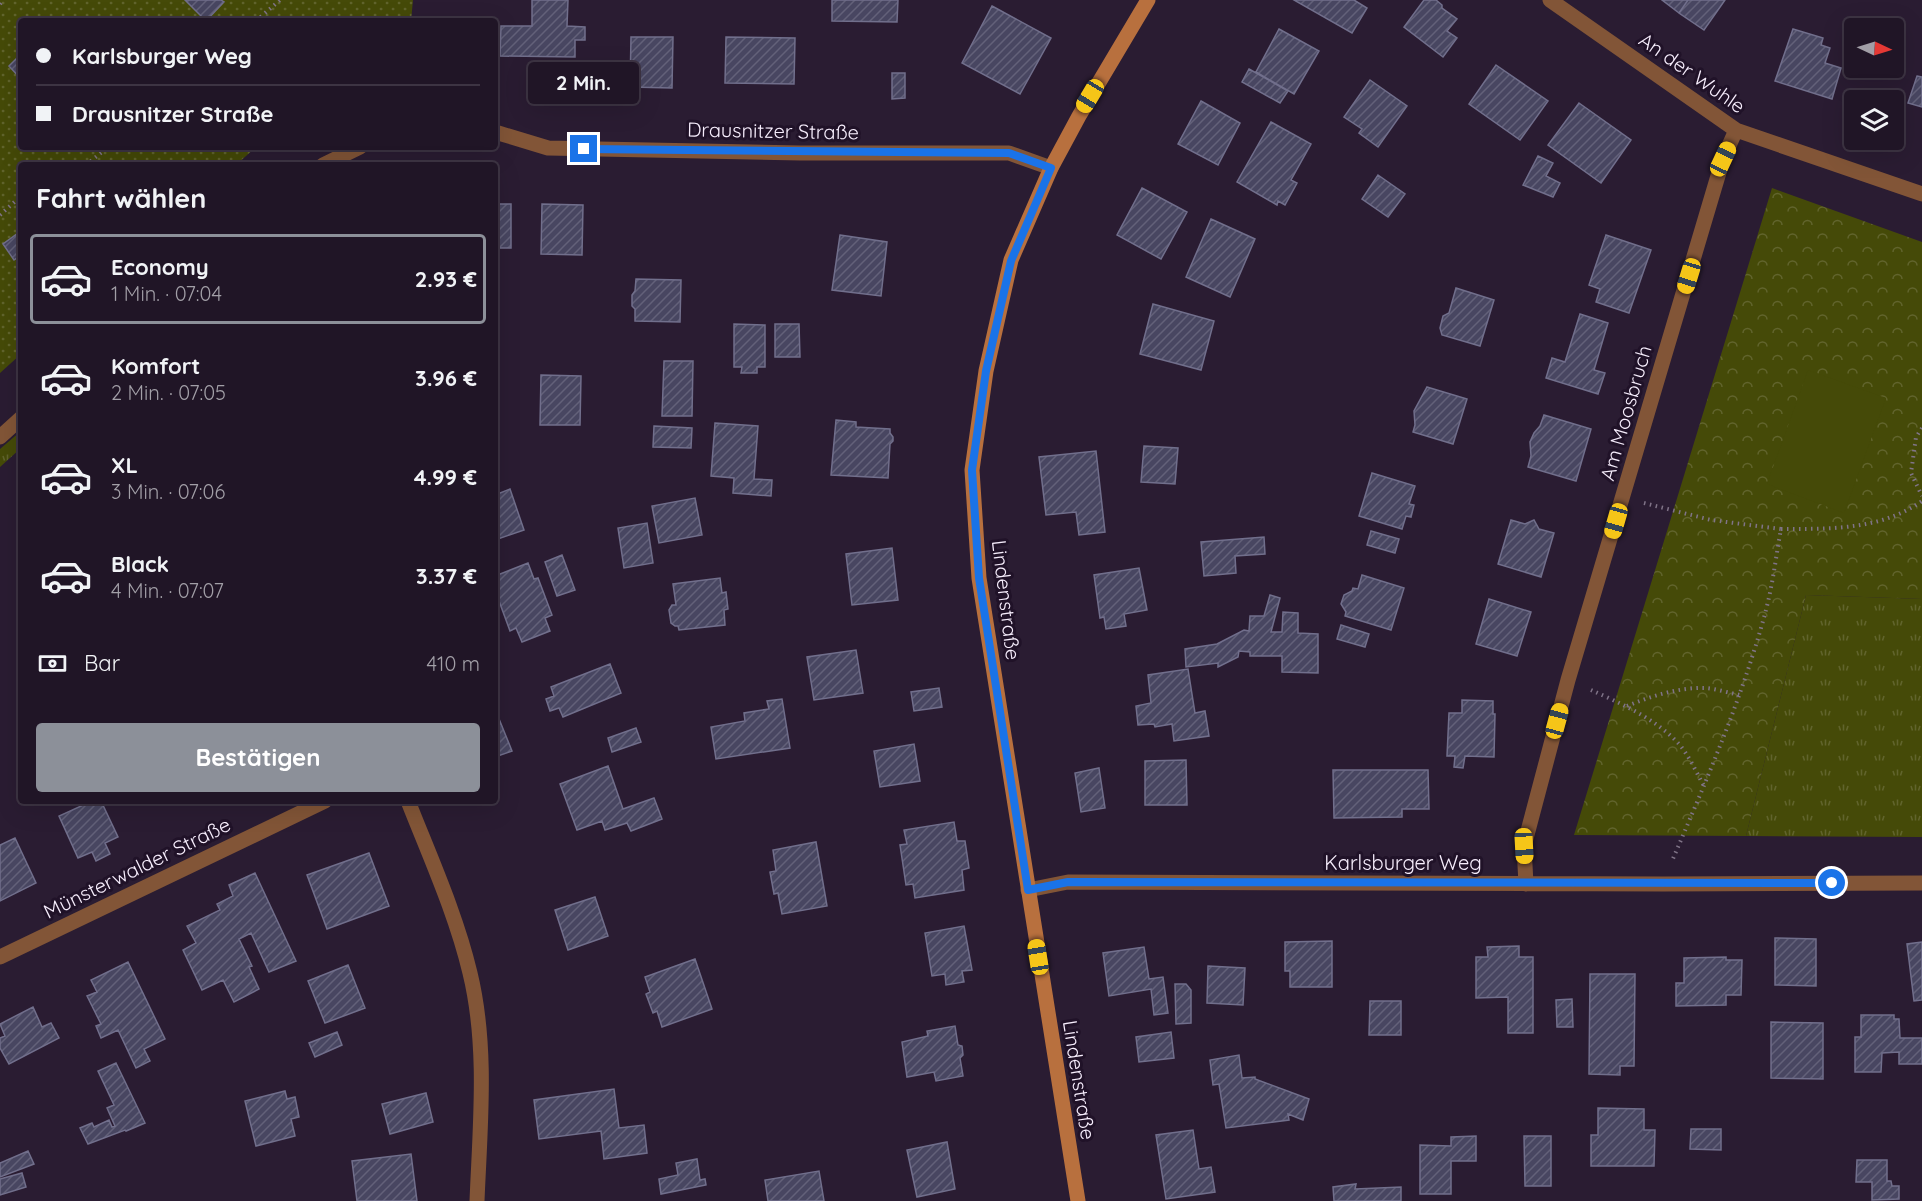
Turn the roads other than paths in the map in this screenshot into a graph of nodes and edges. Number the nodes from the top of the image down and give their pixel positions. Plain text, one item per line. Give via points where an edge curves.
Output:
1 (1148, 0) edge
2 (1551, 0) edge
3 (1736, 130) junction
4 (498, 133) edge
5 (354, 150) edge
6 (329, 162) edge
7 (1051, 168) junction
8 (1922, 194) edge
9 (18, 421) edge
10 (0, 437) edge
11 (319, 804) edge
12 (409, 804) edge
13 (1922, 883) edge
14 (1526, 884) junction
15 (1028, 890) junction
16 (0, 957) edge
17 (477, 1201) edge
18 (1078, 1201) edge

1 - 7 street, Lindenstraße
2 - 3 street, An der Wuhle
3 - 8 street, An der Wuhle
3 - 14 street, Am Moosbruch via 1723,159 1568,680 1524,846
4 - 7 street, Drausnitzer Straße via 548,148 1009,153
5 - 6 street
7 - 15 street, Lindenstraße via 1011,261 986,371 972,470 979,578
9 - 10 street
11 - 16 street, Münsterwalder Straße
12 - 17 street via 452,913 470,974 479,1031
13 - 14 street, Karlsburger Weg
14 - 15 street, Karlsburger Weg via 1068,882
15 - 18 street, Lindenstraße

